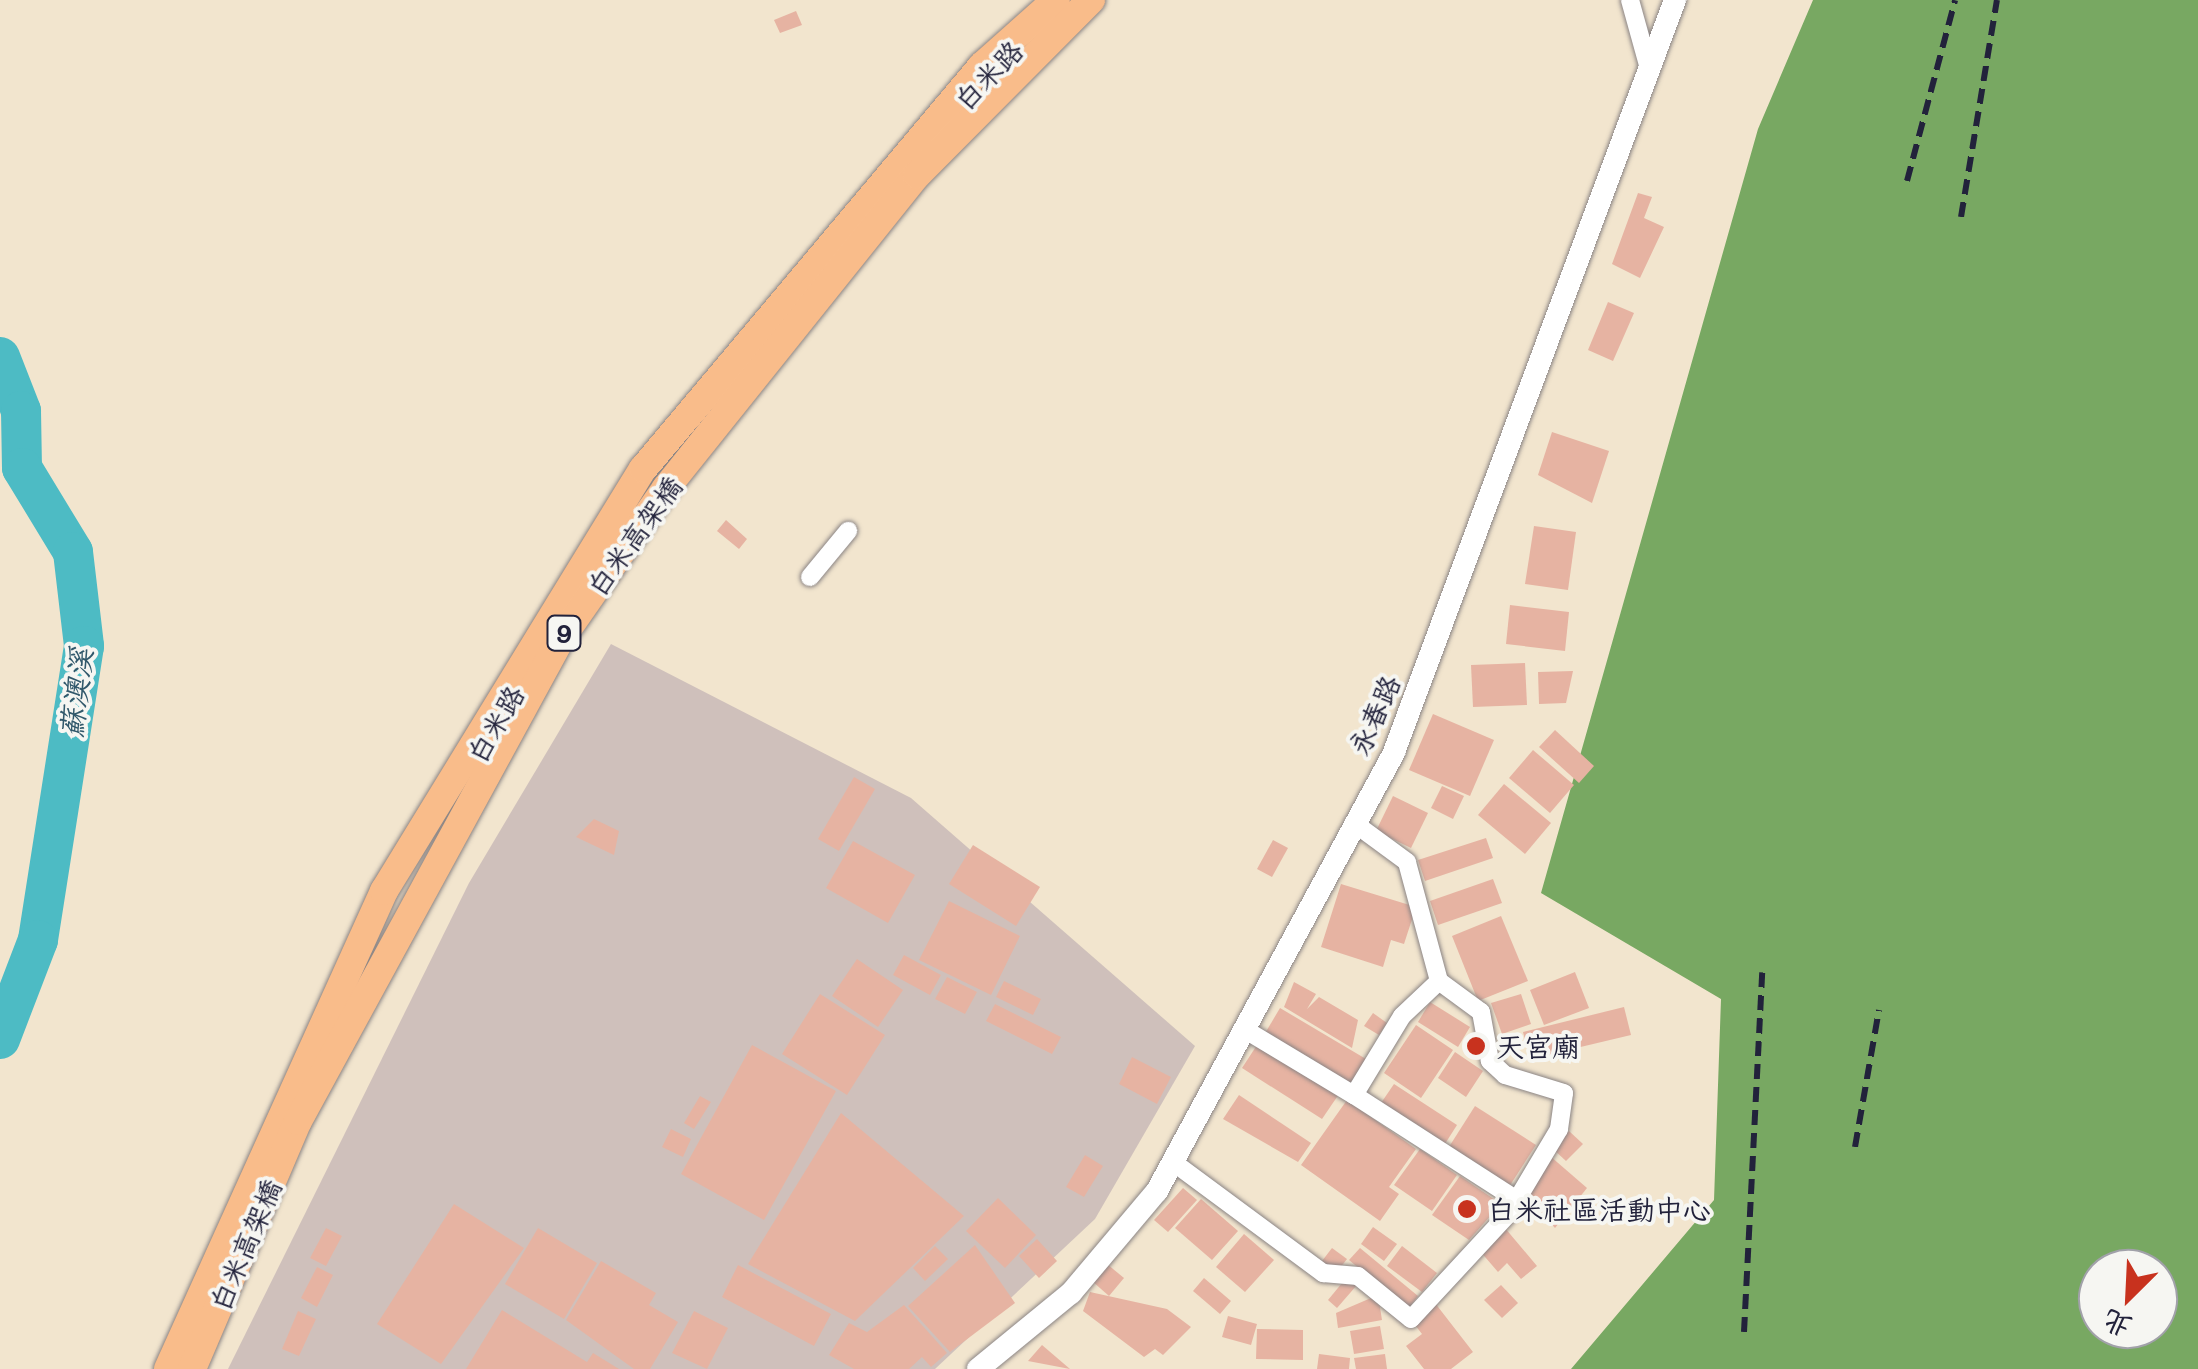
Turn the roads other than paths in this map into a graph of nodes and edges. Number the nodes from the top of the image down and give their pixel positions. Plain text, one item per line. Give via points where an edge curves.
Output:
1 (1056, 0) edge
2 (1090, 0) edge
3 (1104, 0) edge
4 (1630, 0) edge
5 (1675, 0) edge
6 (1648, 65) junction
7 (848, 531) dead end
8 (810, 577) dead end
9 (1354, 823) junction
10 (1439, 980) junction
11 (1244, 1029) junction
12 (1354, 1095) junction
13 (1174, 1162) junction
14 (1514, 1198) junction
15 (168, 1369) edge
16 (192, 1369) edge
17 (206, 1369) edge
18 (978, 1369) edge

1 - 15 main road, 白米高架橋 / 9 via 982,66 786,290 643,469 384,891
2 - 16 main road, 白米高架橋 / 9 via 917,176 666,488 560,640 298,1121
3 - 17 street, 白米路 via 926,181 679,492 572,646 420,908 310,1125
4 - 6 street
5 - 6 street, 永春路
6 - 9 street, 永春路 via 1452,608 1394,752
7 - 8 street
9 - 10 street via 1407,862
9 - 11 street, 永春路
10 - 12 street via 1402,1016
10 - 14 street via 1481,1012 1490,1060 1504,1076 1569,1102
11 - 12 street
11 - 13 street, 永春路
12 - 14 street
13 - 14 street via 1323,1273 1358,1276 1411,1319
13 - 18 street, 永春路 via 1071,1293

